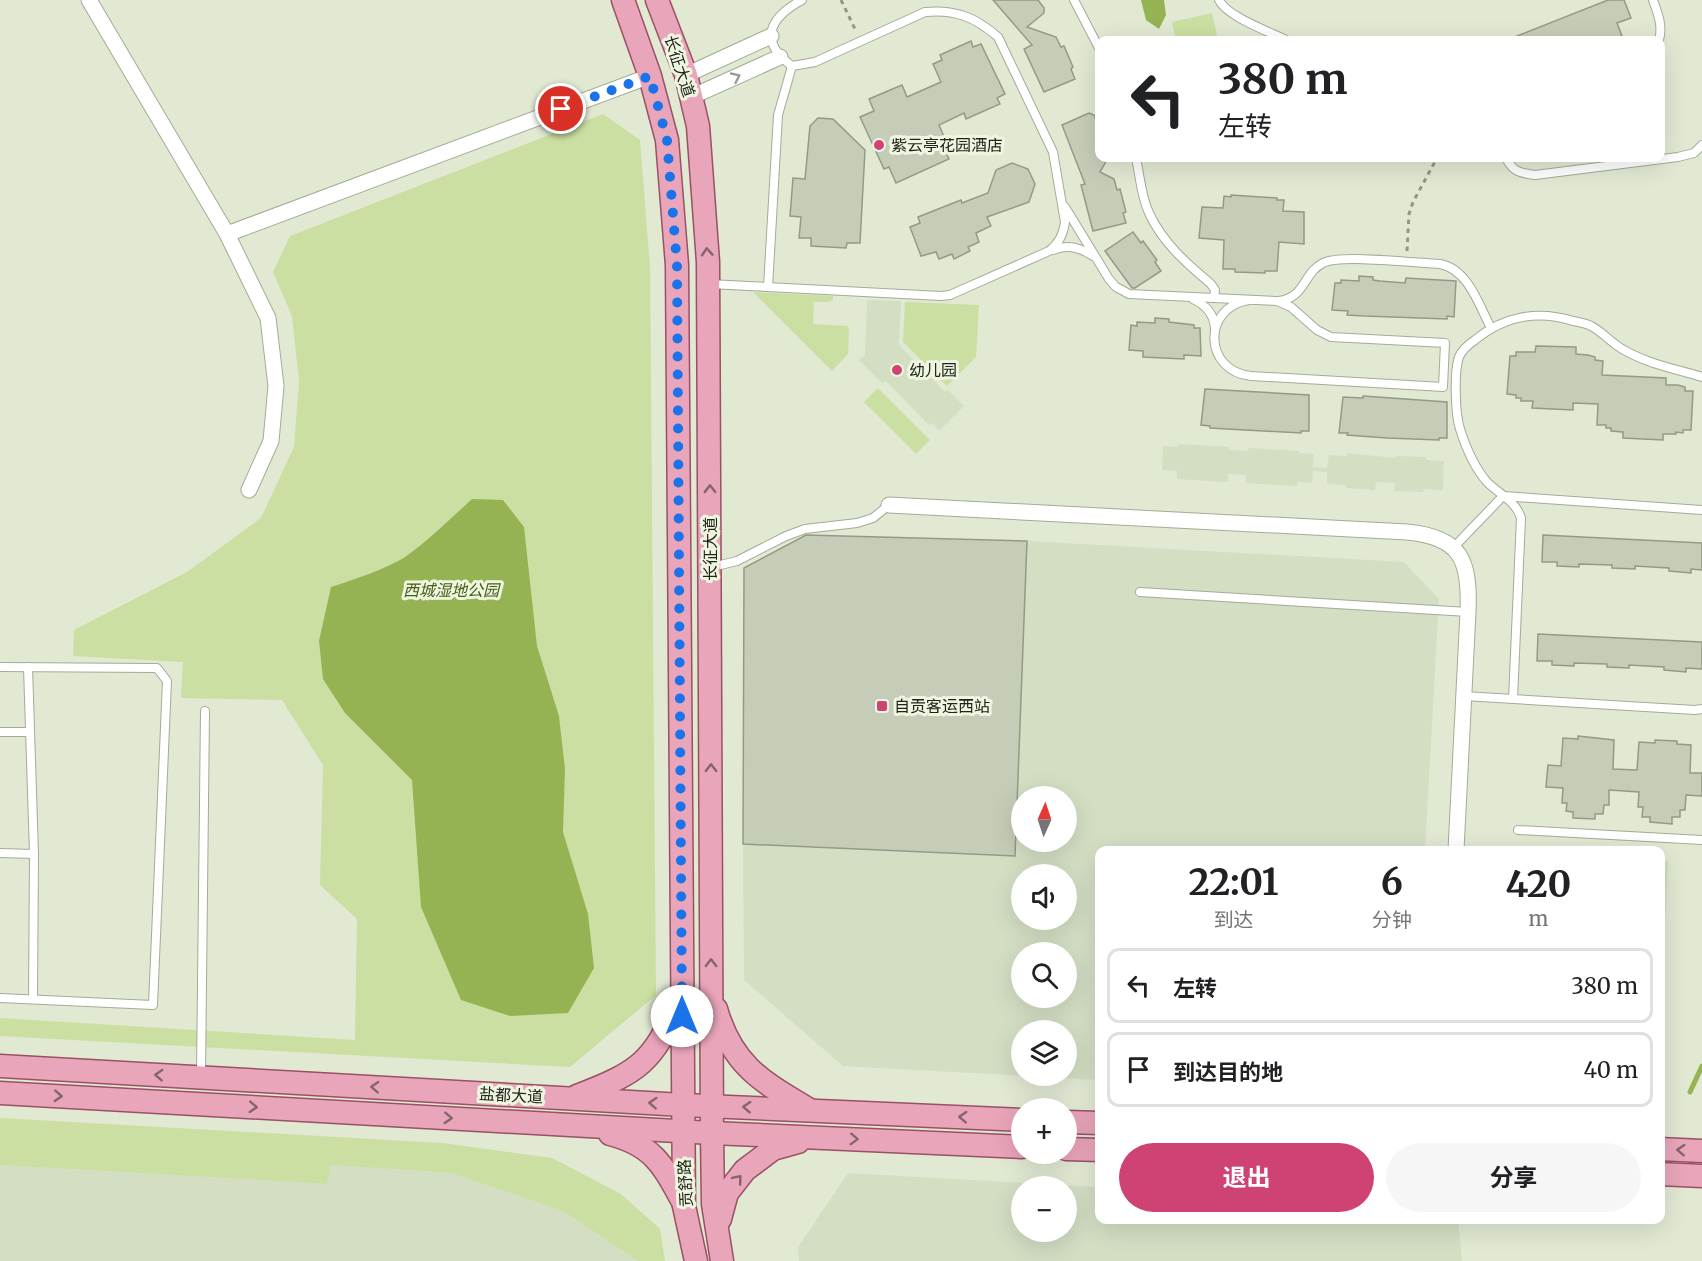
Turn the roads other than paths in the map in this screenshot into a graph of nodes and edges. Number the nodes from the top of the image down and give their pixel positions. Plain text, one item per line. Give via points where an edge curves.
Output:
1 (89, 0) edge
2 (623, 0) edge
3 (657, 0) edge
4 (802, 0) edge
5 (1074, 0) edge
6 (1219, 0) edge
7 (1653, 0) edge
8 (771, 36) junction
9 (1278, 36) edge
10 (1660, 36) edge
11 (1095, 40) edge
12 (786, 61) junction
13 (686, 75) junction
14 (650, 76) junction
15 (691, 97) junction
16 (1702, 145) edge
17 (1665, 159) edge
18 (1137, 162) edge
19 (1508, 162) edge
20 (1638, 162) edge
21 (1062, 203) junction
22 (227, 234) junction
23 (1049, 252) junction
24 (1097, 259) junction
25 (708, 284) junction
26 (768, 287) junction
27 (1186, 297) junction
28 (1215, 298) junction
29 (1249, 300) junction
30 (1277, 301) junction
31 (1491, 328) junction
32 (1215, 330) junction
33 (1702, 377) edge
34 (1443, 387) junction
35 (1457, 387) junction
36 (249, 490) dead end
37 (1503, 496) junction
38 (1533, 498) junction
39 (889, 505) joint
40 (1702, 510) edge
41 (1521, 518) junction
42 (1453, 548) junction
43 (710, 568) junction
44 (1140, 592) dead end
45 (1468, 612) junction
46 (0, 667) edge
47 (28, 667) junction
48 (1464, 696) junction
49 (1513, 699) junction
50 (1702, 709) edge
51 (205, 711) dead end
52 (0, 732) edge
53 (30, 732) junction
54 (1518, 830) dead end
55 (1702, 840) edge
56 (1456, 846) edge
57 (0, 853) edge
58 (34, 854) junction
59 (711, 992) junction
60 (682, 994) junction
61 (0, 998) edge
62 (33, 999) junction
63 (0, 1066) edge
64 (201, 1077) junction
65 (0, 1093) edge
66 (569, 1098) junction
67 (683, 1105) junction
68 (711, 1106) junction
69 (810, 1110) junction
70 (1011, 1119) edge
71 (1077, 1122) edge
72 (1095, 1123) edge
73 (570, 1124) junction
74 (683, 1131) junction
75 (711, 1133) junction
76 (811, 1137) junction
77 (1011, 1146) edge
78 (1077, 1149) edge
79 (1665, 1149) edge
80 (1095, 1150) edge
81 (1702, 1151) edge
82 (1665, 1174) edge
83 (1702, 1176) edge
84 (684, 1206) junction
85 (717, 1232) junction
86 (696, 1261) edge
87 (722, 1261) edge

1 - 22 street
2 - 14 main road, 长征大道
3 - 13 main road, 长征大道
4 - 8 lane via 779,15
5 - 11 lane
6 - 9 lane via 1230,12
7 - 10 lane via 1660,19
8 - 12 lane
8 - 13 street
15 -> 12 street
12 - 21 lane via 815,62 925,12 943,10 982,24 998,37 1050,142
12 - 26 lane via 778,115
13 - 15 main road, 长征大道
14 - 22 street
14 - 60 main road, 长征大道 via 667,140 677,265
25 -> 15 main road, 长征大道 via 698,126
16 - 17 lane via 1694,153
18 - 28 lane via 1149,213 1176,254 1211,284
19 - 20 lane via 1521,173 1535,175
21 - 23 lane via 1064,230
21 - 24 lane
22 - 36 street via 268,318 276,386 271,441
23 - 24 lane via 1068,247
23 - 26 lane via 941,296
24 - 27 lane via 1109,279 1129,294
25 - 26 lane
43 -> 25 main road, 长征大道
27 - 28 lane
27 - 32 lane via 1205,306 1214,318
28 - 29 lane
29 - 30 lane
29 - 32 lane via 1229,307
30 - 31 lane via 1297,294 1317,267 1328,260 1448,265 1465,279
30 - 34 lane via 1331,337 1445,343
31 - 33 lane via 1521,317 1558,316 1590,325 1646,361
31 - 35 lane via 1462,352
32 - 34 lane via 1220,360 1240,375
34 - 35 lane
35 - 37 lane via 1459,427 1469,454 1486,480
37 - 38 lane
37 - 41 lane via 1514,504
37 - 42 lane
38 - 40 lane
38 - 41 lane via 1523,503
39 - 42 street via 1407,532 1442,539
39 - 43 lane via 865,521 805,529 737,561
41 - 49 lane
42 - 45 street via 1468,575
59 -> 43 main road, 长征大道
44 - 45 lane
45 - 48 street
46 - 47 lane
47 - 53 lane
47 - 62 lane via 157,668 167,681 153,1005
48 - 49 lane
48 - 56 street
49 - 50 lane
51 - 64 lane
52 - 53 lane
53 - 58 lane
54 - 55 lane
57 - 58 lane
58 - 62 lane
59 - 68 main road, 长征大道
59 - 69 main road via 733,1050 751,1071
60 - 66 main road via 669,1026 653,1052 636,1069
60 - 67 main road, 长征大道
61 - 62 lane
64 -> 63 main road, 盐都大道
66 -> 64 main road, 盐都大道
65 -> 73 main road, 盐都大道
67 -> 66 main road, 盐都大道
67 - 68 main road, 盐都大道
67 - 74 main road, 贡舒路
69 -> 68 main road, 盐都大道
68 - 75 main road, 贡舒路
70 -> 69 main road, 盐都大道
71 - 72 main road
73 - 74 main road, 盐都大道
73 - 84 main road via 630,1139 652,1154
74 - 75 main road, 盐都大道
74 - 84 main road, 贡舒路
75 - 76 main road, 盐都大道
75 - 85 main road, 贡舒路
76 -> 77 main road, 盐都大道
85 -> 76 main road via 727,1193 745,1170 773,1149
78 - 80 main road
81 -> 79 main road
82 - 83 main road
84 - 86 main road, 贡舒路
85 - 87 main road, 贡舒路

